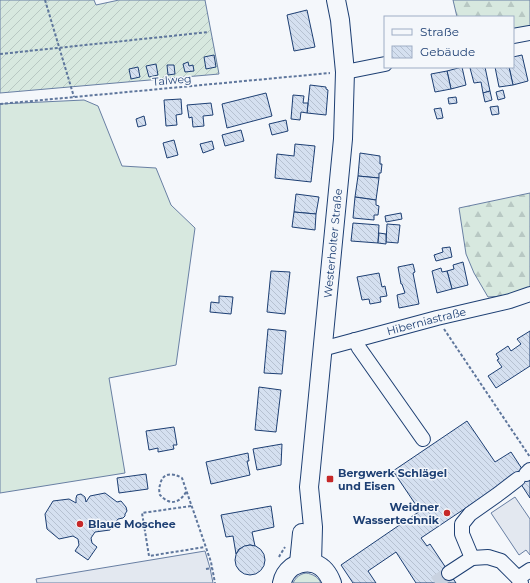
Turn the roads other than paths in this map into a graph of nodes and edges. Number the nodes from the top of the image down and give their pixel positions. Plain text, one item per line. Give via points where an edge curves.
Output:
1 (336, 0) edge
2 (530, 33) edge
3 (514, 36) edge
4 (384, 64) edge
5 (345, 72) junction
6 (530, 294) edge
7 (355, 340) junction
8 (322, 349) junction
9 (423, 439) dead end
10 (524, 474) edge
11 (472, 558) junction
12 (305, 563) junction
13 (530, 570) edge
14 (449, 573) tunnel mouth
15 (519, 581) edge
16 (282, 583) edge
17 (332, 583) edge

1 - 5 main road, Westerholter Straße
2 - 3 street
4 - 5 street
5 - 8 main road, Westerholter Straße via 342,139
6 - 7 street, Hiberniastraße
7 - 8 street, Hiberniastraße
7 - 9 street
8 - 12 main road, Westerholter Straße via 310,487 305,498
10 - 11 street via 470,514 462,524 462,534
11 - 14 street
11 - 15 street via 488,557 501,561
12 - 16 main road via 289,569
12 - 17 main road via 319,565 330,576
13 - 15 street

